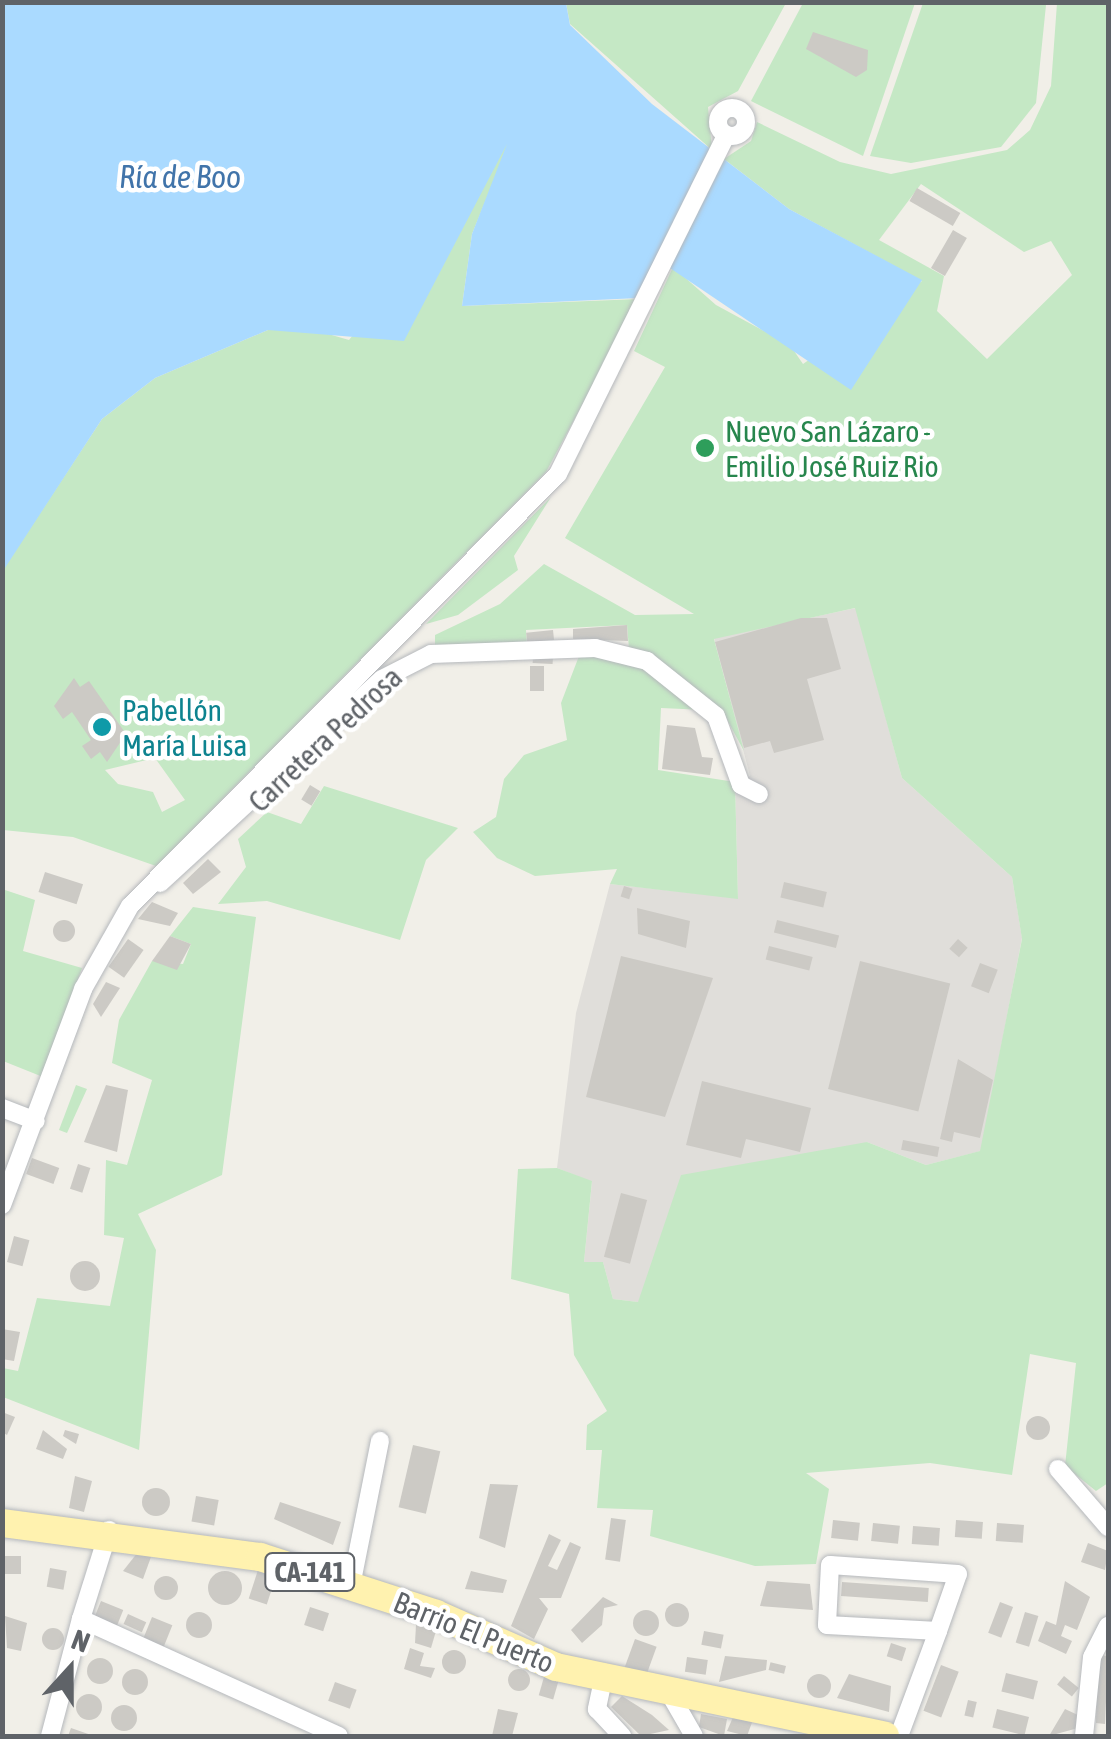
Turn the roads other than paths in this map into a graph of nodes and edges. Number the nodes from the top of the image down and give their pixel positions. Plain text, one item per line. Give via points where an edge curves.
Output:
1 (726, 136) dead end
2 (759, 794) dead end
3 (143, 893) junction
4 (2, 1108) edge
5 (36, 1121) junction
6 (2, 1206) edge
7 (380, 1441) dead end
8 (1058, 1469) dead end
9 (2, 1522) edge
10 (1108, 1527) edge
11 (110, 1530) junction
12 (350, 1586) junction
13 (82, 1619) junction
14 (1108, 1626) edge
15 (938, 1631) junction
16 (603, 1680) junction
17 (671, 1696) junction
18 (50, 1736) edge
19 (339, 1736) edge
20 (622, 1736) edge
21 (694, 1736) edge
22 (885, 1736) edge
23 (898, 1736) edge
24 (1084, 1736) edge

1 - 3 street, Carretera Pedrosa via 558,474
2 - 3 street, Carretera Pedrosa via 741,785 716,716 647,661 595,648 430,654 382,678 258,801
3 - 5 street, Carretera Pedrosa via 83,989
4 - 5 street
5 - 6 street, Carretera Pedrosa
7 - 12 street
8 - 10 street
9 - 11 main road, Barrio El Puerto / CA-141
11 - 12 main road, Barrio El Puerto / CA-141 via 260,1557
11 - 13 street
12 - 16 main road, Barrio El Puerto / CA-141
13 - 18 street
13 - 19 street
14 - 24 street via 1092,1657
15 - 15 street via 958,1574 830,1565 828,1625
15 - 23 street
16 - 17 main road, Barrio El Puerto / CA-141
16 - 20 street via 596,1709
17 - 21 street
17 - 22 main road, Barrio El Puerto / CA-141 via 786,1709

